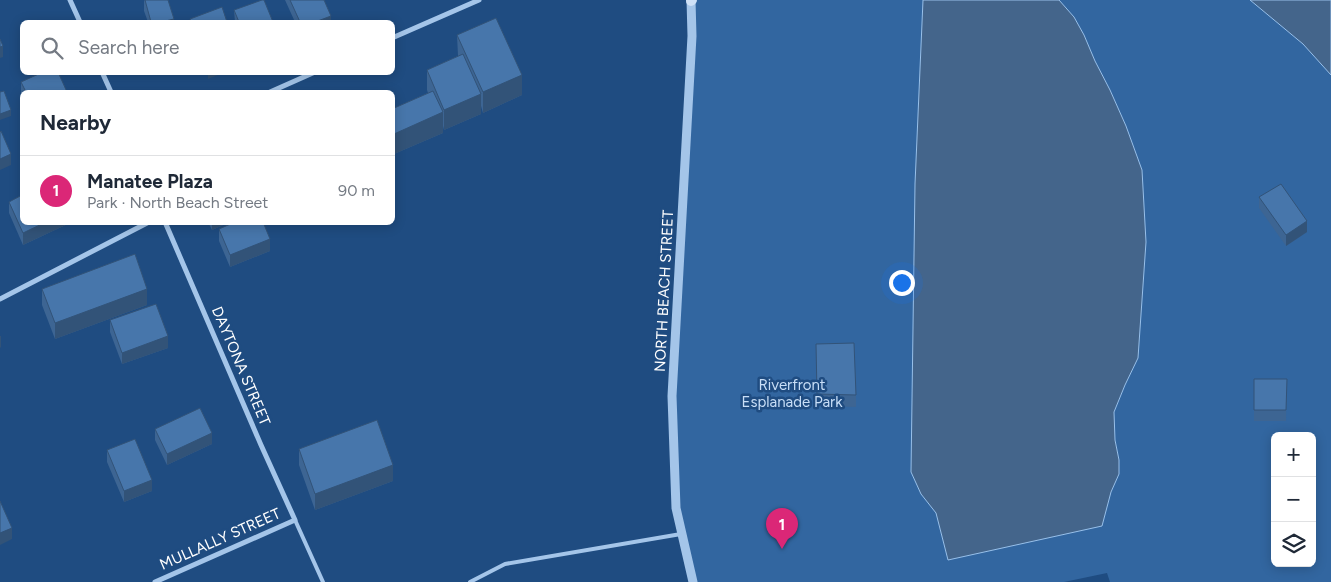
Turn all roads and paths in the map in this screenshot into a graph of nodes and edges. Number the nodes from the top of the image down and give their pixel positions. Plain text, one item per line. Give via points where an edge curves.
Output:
1 (70, 0) edge
2 (479, 0) edge
3 (691, 0) edge
4 (79, 20) edge
5 (395, 37) edge
6 (103, 75) edge
7 (308, 75) edge
8 (110, 90) edge
9 (274, 90) edge
10 (143, 225) edge
11 (166, 225) edge
12 (0, 299) edge
13 (295, 520) junction
14 (682, 534) junction
15 (154, 582) edge
16 (323, 582) edge
17 (470, 582) edge
18 (693, 582) edge

1 - 4 street
2 - 5 street
3 - 14 street, NORTH BEACH STREET via 692,36 672,396 676,508
6 - 8 street
7 - 9 street
10 - 12 street
11 - 13 street, DAYTONA STREET
13 - 15 street, MULLALLY STREET
13 - 16 lane
14 - 17 lane via 505,564
14 - 18 street, NORTH BEACH STREET

